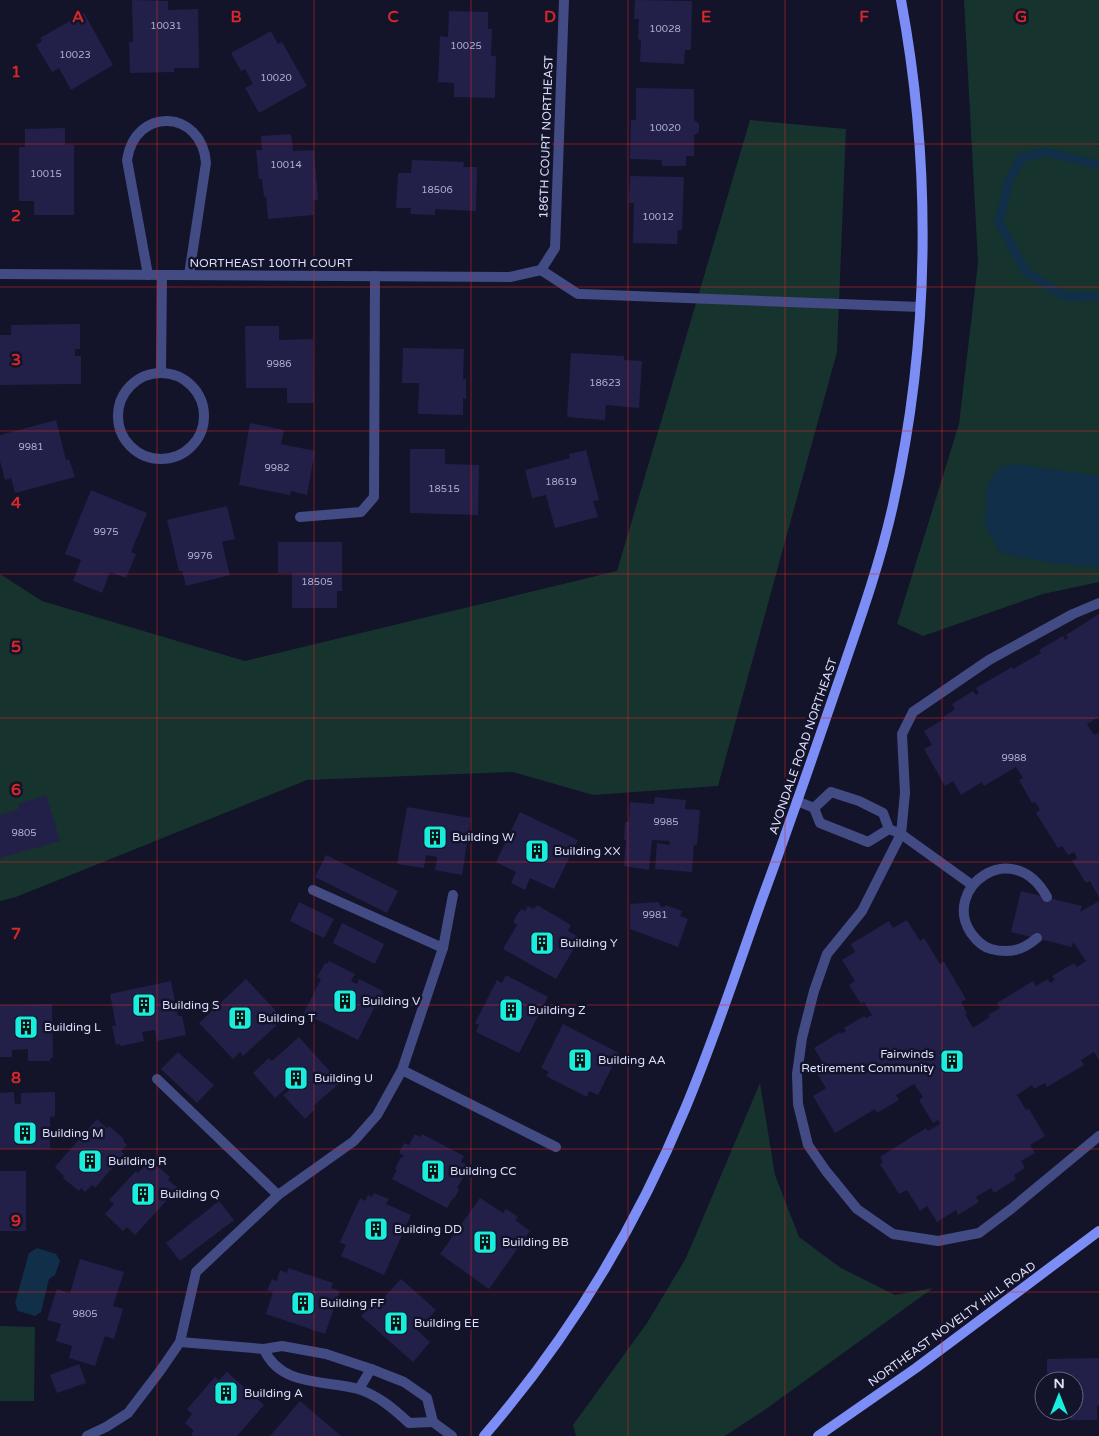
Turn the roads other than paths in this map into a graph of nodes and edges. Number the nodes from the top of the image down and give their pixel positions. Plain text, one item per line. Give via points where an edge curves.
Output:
1 (564, 0) edge
2 (901, 0) edge
3 (541, 270) junction
4 (0, 274) edge
5 (162, 274) junction
6 (148, 275) junction
7 (189, 276) junction
8 (375, 276) junction
9 (920, 307) junction
10 (162, 373) junction
11 (300, 517) dead end
12 (1099, 603) edge
13 (798, 801) junction
14 (814, 808) junction
15 (889, 829) junction
16 (901, 834) junction
17 (972, 885) junction
18 (313, 890) dead end
19 (453, 895) dead end
20 (1047, 898) dead end
21 (1037, 938) dead end
22 (443, 948) junction
23 (402, 1070) junction
24 (157, 1079) dead end
25 (1099, 1136) edge
26 (556, 1147) dead end
27 (278, 1195) junction
28 (1099, 1231) edge
29 (180, 1342) junction
30 (264, 1349) junction
31 (371, 1369) junction
32 (359, 1389) junction
33 (434, 1422) junction
34 (106, 1427) junction
35 (87, 1436) edge
36 (114, 1436) edge
37 (452, 1436) edge
38 (484, 1436) edge
39 (818, 1436) edge

1 - 3 street, 186TH COURT NORTHEAST via 555,248
2 - 9 main road, AVONDALE ROAD NORTHEAST via 915,91 921,160
3 - 8 street, NORTHEAST 100TH COURT via 510,277
3 - 9 street via 578,294
4 - 6 street, NORTHEAST 100TH COURT
5 - 6 street, NORTHEAST 100TH COURT
5 - 7 street, NORTHEAST 100TH COURT
5 - 10 street
6 - 7 street via 127,160 134,137 143,128 166,120 187,126 202,142 206,152
7 - 8 street, NORTHEAST 100TH COURT
8 - 11 street via 374,497 361,512
9 - 13 main road, AVONDALE ROAD NORTHEAST via 911,407 891,515 866,604
10 - 10 street via 136,381 120,403 118,416 126,441 136,451 161,459 174,457 196,442 204,416 196,391 187,382
12 - 16 street via 989,660 913,712 902,734 905,793
13 - 14 street
13 - 38 main road, AVONDALE ROAD NORTHEAST via 688,1100 649,1188 561,1337
14 - 15 street via 820,823 868,842
14 - 15 street via 831,792 883,813
15 - 16 street
16 - 17 street
16 - 25 street via 862,911 827,954 814,991 802,1038 798,1074 798,1104 808,1145 857,1209 893,1234 938,1241 979,1233
17 - 20 street via 991,871 1004,868 1018,870 1030,876
17 - 21 street via 965,901 964,915 976,940 1000,952 1027,947
18 - 22 street
19 - 22 street
22 - 23 street
23 - 26 street
23 - 27 street via 377,1115 354,1141
24 - 27 street
27 - 29 street via 196,1272
28 - 39 main road, NORTHEAST NOVELTY HILL ROAD via 916,1368
29 - 30 street
29 - 34 street via 128,1413
30 - 31 street via 282,1346 317,1352
30 - 32 street via 275,1367 292,1377
31 - 32 street
31 - 33 street via 404,1382 426,1398
32 - 33 street via 394,1409 409,1424
33 - 37 street
34 - 35 street
34 - 36 street

